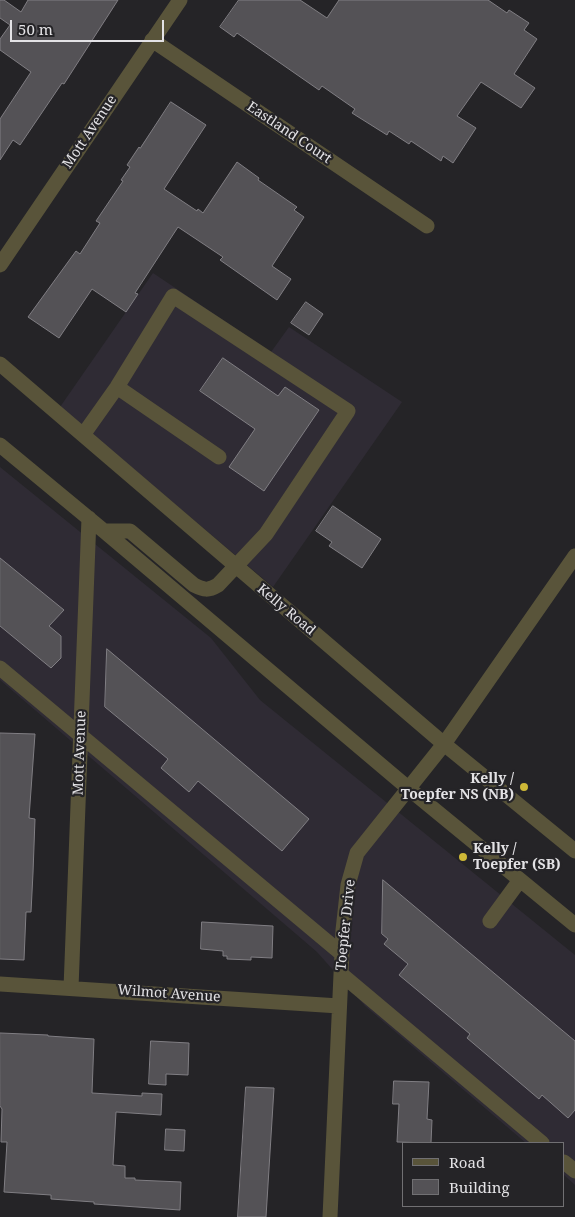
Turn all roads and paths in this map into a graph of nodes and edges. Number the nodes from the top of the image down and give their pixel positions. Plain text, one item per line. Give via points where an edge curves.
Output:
1 (180, 0) edge
2 (152, 40) junction
3 (427, 226) dead end
4 (0, 265) edge
5 (0, 364) edge
6 (117, 387) junction
7 (83, 435) junction
8 (0, 445) edge
9 (219, 457) dead end
10 (89, 518) junction
11 (104, 531) junction
12 (575, 556) edge
13 (235, 566) junction
14 (0, 668) edge
15 (81, 735) junction
16 (444, 744) junction
17 (408, 788) junction
18 (575, 851) edge
19 (520, 880) junction
20 (490, 921) dead end
21 (575, 925) edge
22 (342, 954) junction
23 (341, 974) junction
24 (0, 984) edge
25 (71, 988) junction
26 (339, 1006) junction
27 (541, 1142) edge
28 (565, 1163) edge
29 (575, 1171) edge
30 (330, 1217) edge

1 - 2 street, Mott Avenue
2 - 3 street, Eastland Court
2 - 4 street, Mott Avenue
5 - 7 street, Kelly Road
6 - 7 street
6 - 9 street
6 - 13 street via 173,296 348,411 266,534
7 - 13 street, Kelly Road
8 - 10 street
10 - 11 street
10 - 15 street, Mott Avenue
11 - 13 street via 130,531 202,589 218,586
11 - 17 street
12 - 16 street, Toepfer Drive
13 - 16 street, Kelly Road
14 - 15 street
15 - 22 street
15 - 25 street, Mott Avenue
16 - 17 street, Toepfer Drive
16 - 18 street, Kelly Road
17 - 19 street
17 - 22 street, Toepfer Drive via 357,852 348,885
19 - 20 street
19 - 21 street
22 - 23 street, Toepfer Drive
23 - 26 street, Toepfer Drive
23 - 27 street
24 - 25 street, Wilmot Avenue
25 - 26 street, Wilmot Avenue
26 - 30 street, Toepfer Drive
28 - 29 street

